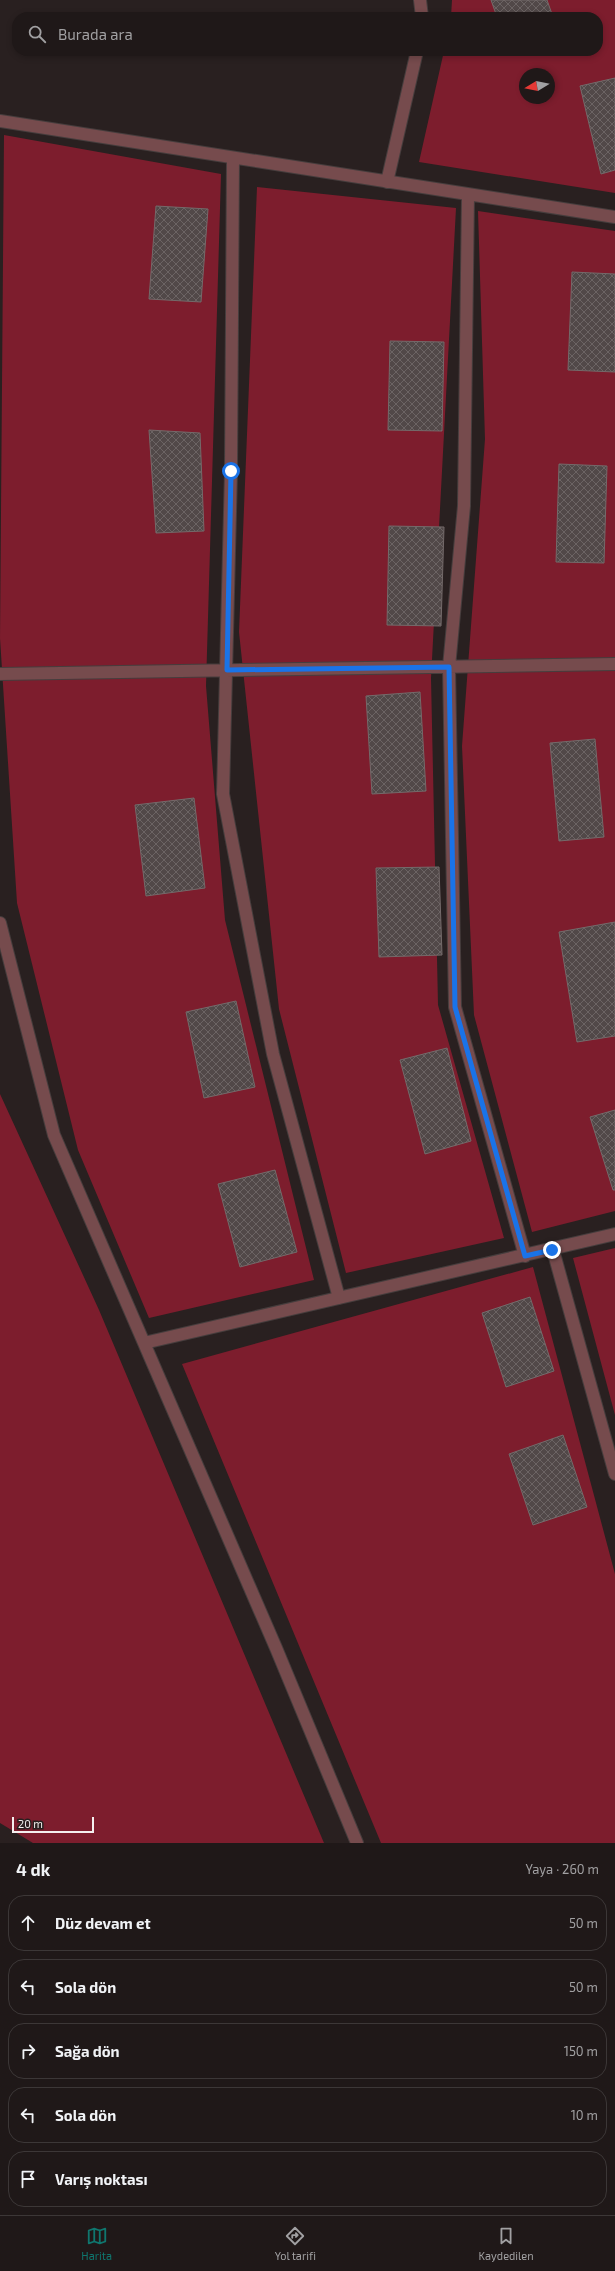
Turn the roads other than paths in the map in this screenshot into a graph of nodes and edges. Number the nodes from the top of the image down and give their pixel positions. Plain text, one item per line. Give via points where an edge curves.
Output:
1 (420, 0) edge
2 (421, 12) edge
3 (416, 56) edge
4 (0, 121) edge
5 (233, 158) junction
6 (387, 182) junction
7 (468, 195) junction
8 (615, 217) edge
9 (615, 664) edge
10 (449, 667) junction
11 (227, 670) junction
12 (0, 674) edge
13 (0, 923) edge
14 (615, 1234) edge
15 (552, 1250) junction
16 (525, 1256) junction
17 (339, 1298) junction
18 (144, 1343) junction
19 (615, 1474) edge
20 (357, 1843) edge

1 - 2 street
3 - 6 street
4 - 5 street
5 - 6 street
5 - 11 street
6 - 7 street
7 - 8 street
7 - 10 street via 464,506
9 - 10 street
10 - 11 street
10 - 16 street via 455,1007
11 - 12 street
11 - 17 street via 223,794 273,1054
13 - 18 street via 54,1135
14 - 15 street
15 - 16 street
15 - 19 street
16 - 17 street
17 - 18 street
18 - 20 street

